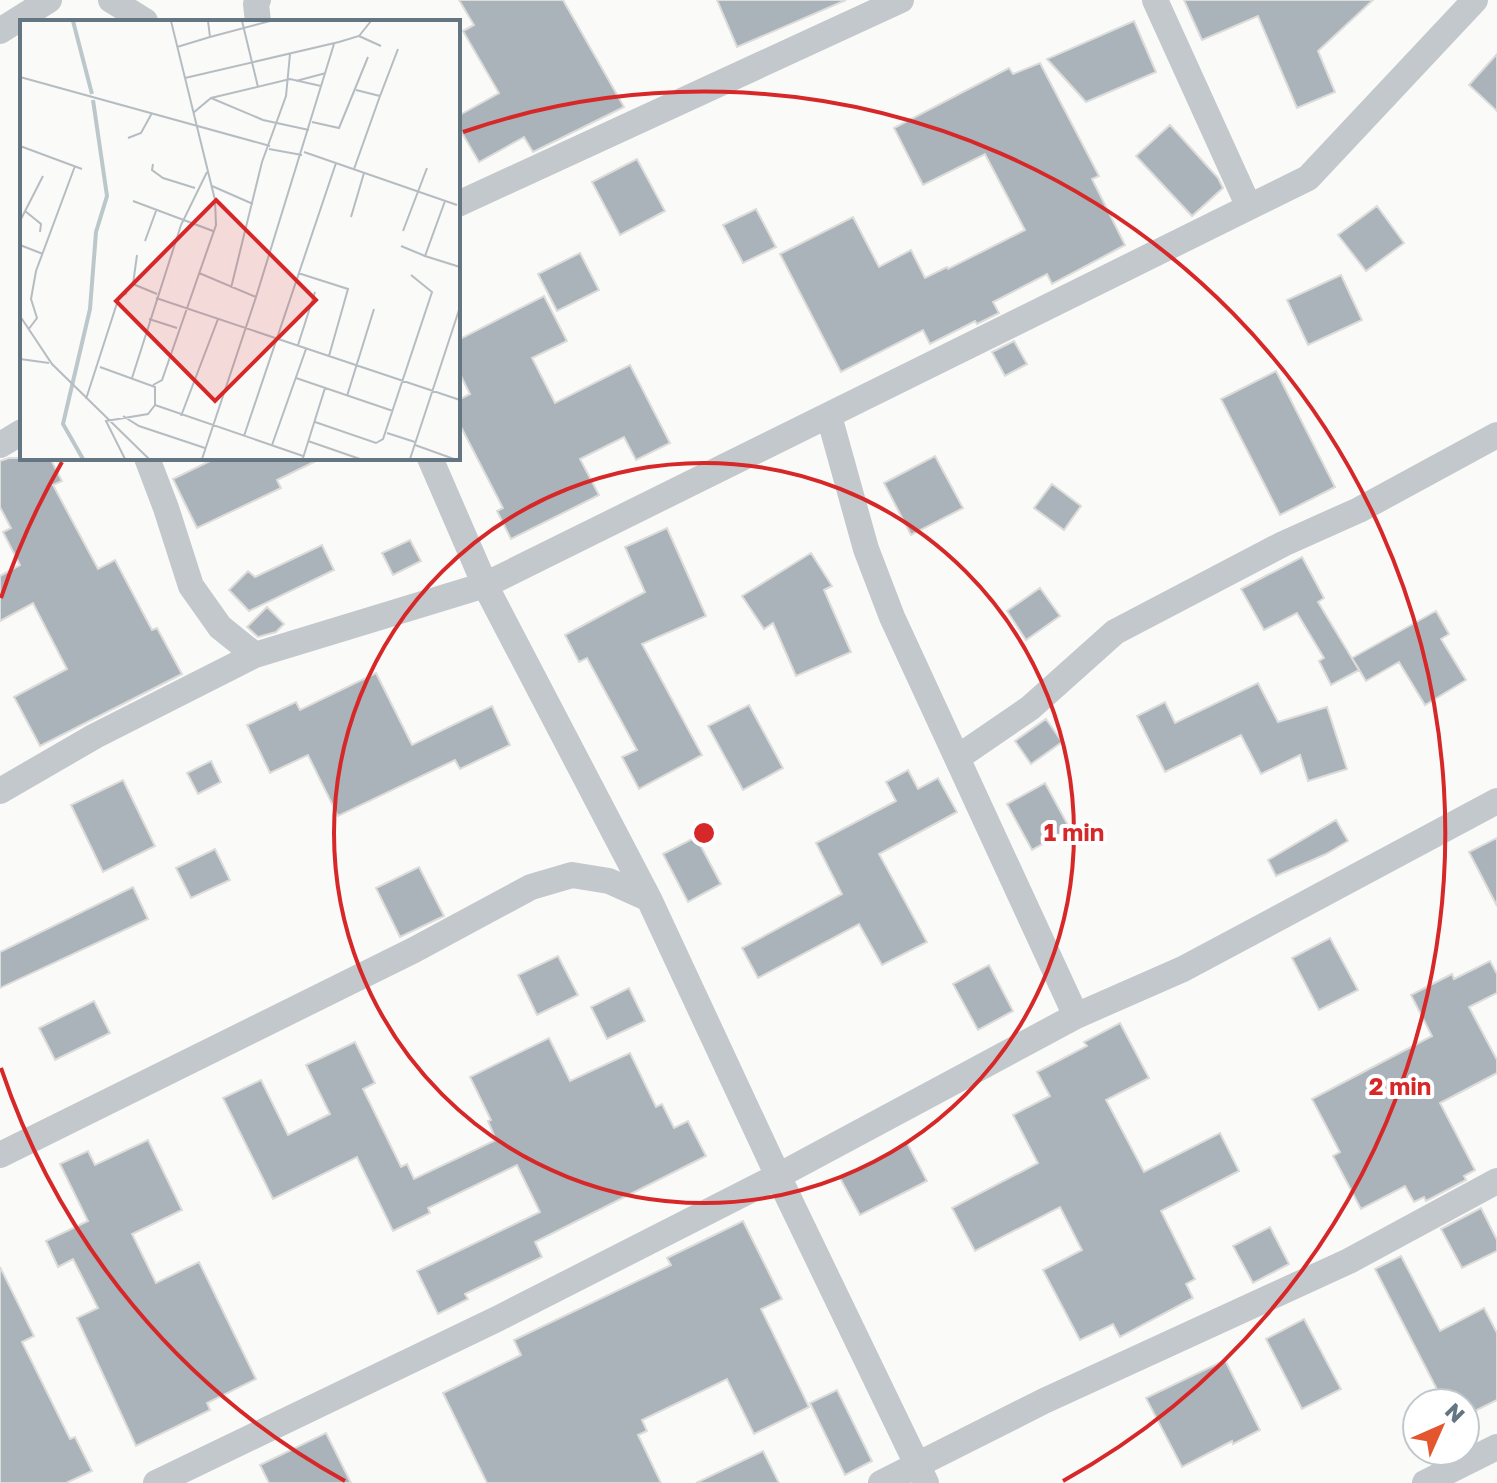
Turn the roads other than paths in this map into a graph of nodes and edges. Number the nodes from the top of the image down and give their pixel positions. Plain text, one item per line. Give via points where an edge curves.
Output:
1 (49, 0) edge
2 (111, 0) edge
3 (258, 0) edge
4 (901, 0) edge
5 (1155, 0) edge
6 (1475, 0) edge
7 (143, 20) edge
8 (258, 20) edge
9 (0, 31) edge
10 (460, 203) edge
11 (1249, 207) junction
12 (829, 416) junction
13 (20, 433) edge
14 (1497, 435) edge
15 (0, 445) edge
16 (148, 460) edge
17 (431, 460) edge
18 (485, 585) junction
19 (255, 655) junction
20 (957, 758) junction
21 (0, 791) edge
22 (1497, 801) edge
23 (649, 899) junction
24 (1076, 1016) junction
25 (0, 1155) edge
26 (778, 1176) junction
27 (1497, 1181) edge
28 (1497, 1447) edge
29 (922, 1474) edge
30 (156, 1483) edge
31 (881, 1483) edge
32 (1425, 1483) edge

1 - 9 street
2 - 7 street
3 - 8 street
4 - 10 street
5 - 11 street
6 - 11 street via 1308,178
11 - 12 street
12 - 18 street
12 - 20 street via 866,549
13 - 15 street
14 - 20 street via 1115,632 1030,708
16 - 19 street via 191,586 220,627
17 - 18 street
18 - 19 street
18 - 23 street
19 - 21 street
20 - 24 street
22 - 24 street via 1183,969
23 - 25 street via 609,881 572,875 531,887
23 - 26 street
24 - 26 street
26 - 29 street
26 - 30 street
27 - 29 street via 1349,1261 1044,1401
28 - 32 street
29 - 31 street

